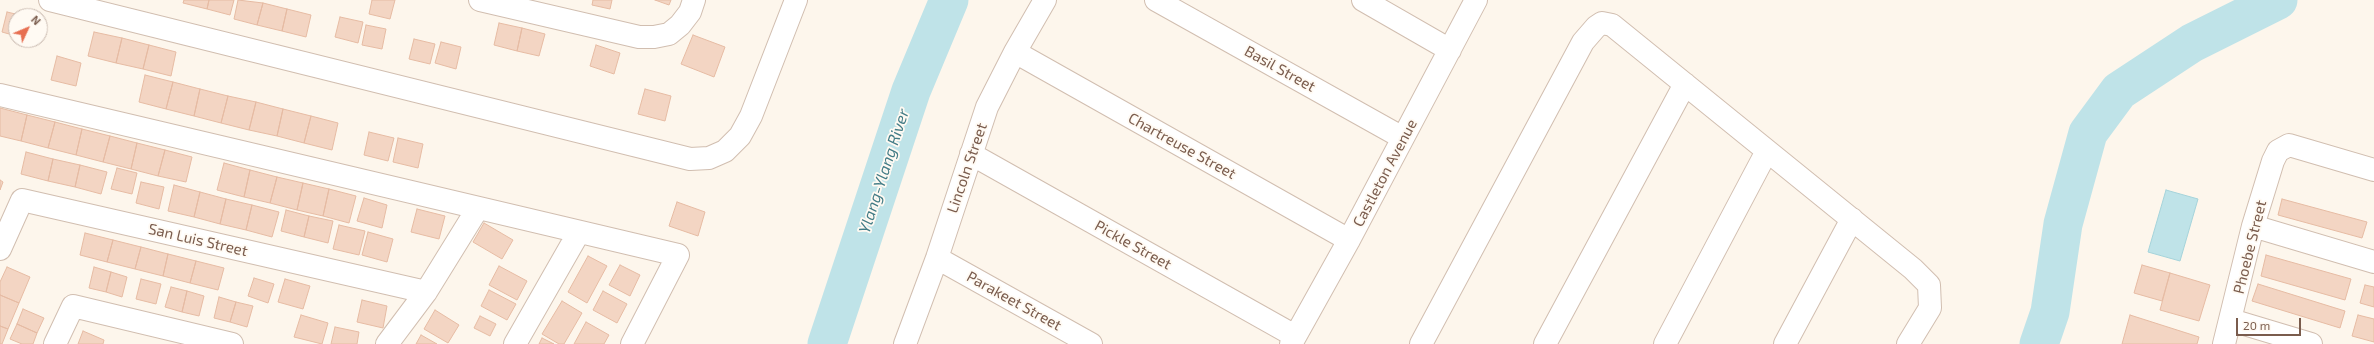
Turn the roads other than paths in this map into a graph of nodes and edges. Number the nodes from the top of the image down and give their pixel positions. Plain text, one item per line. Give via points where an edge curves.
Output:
1 (50, 0) edge
2 (480, 0) edge
3 (694, 0) edge
4 (796, 0) edge
5 (1045, 0) edge
6 (1156, 0) edge
7 (1363, 0) edge
8 (1476, 0) edge
9 (115, 8) edge
10 (1450, 50) junction
11 (1015, 52) junction
12 (1685, 84) junction
13 (0, 95) edge
14 (1403, 138) junction
15 (1767, 151) junction
16 (971, 154) junction
17 (2374, 170) edge
18 (478, 208) junction
19 (1852, 219) junction
20 (2253, 226) junction
21 (579, 232) junction
22 (1348, 240) junction
23 (0, 249) edge
24 (937, 258) junction
25 (2374, 262) edge
26 (426, 292) junction
27 (2231, 320) junction
28 (182, 338) edge
29 (1293, 340) edge
30 (55, 344) edge
31 (232, 344) edge
32 (386, 344) edge
33 (515, 344) edge
34 (632, 344) edge
35 (905, 344) edge
36 (1091, 344) edge
37 (1421, 344) edge
38 (1545, 344) edge
39 (1665, 344) edge
40 (1785, 344) edge
41 (1908, 344) edge
42 (2224, 344) edge
43 (2311, 344) edge

1 - 9 street
2 - 3 street via 639,37 669,34 690,12
4 - 9 street via 752,116 740,136 726,150 715,156 690,159
5 - 11 street, Lincoln Street
6 - 14 street, Basil Street
7 - 10 street
8 - 10 street, Castleton Avenue
10 - 14 street, Castleton Avenue
11 - 16 street, Lincoln Street via 987,107
11 - 22 street, Chartreuse Street
12 - 15 street
12 - 37 street via 1612,25 1602,23 1596,27 1583,42
12 - 38 street
13 - 18 street
14 - 22 street, Castleton Avenue
15 - 19 street
15 - 39 street
16 - 24 street, Lincoln Street
16 - 29 street, Pickle Street
17 - 20 street, Phoebe Street via 2290,145 2278,151
18 - 21 street
18 - 26 street
19 - 40 street
19 - 41 street via 1929,285 1930,308
20 - 25 street
20 - 27 street, Phoebe Street
21 - 33 street
21 - 34 street via 678,255
22 - 29 street, Castleton Avenue
23 - 26 street, San Luis Street via 22,200
24 - 35 street, Lincoln Street
24 - 36 street, Parakeet Street
26 - 32 street
27 - 42 street, Phoebe Street
27 - 43 street
28 - 30 street via 73,306
28 - 31 street

